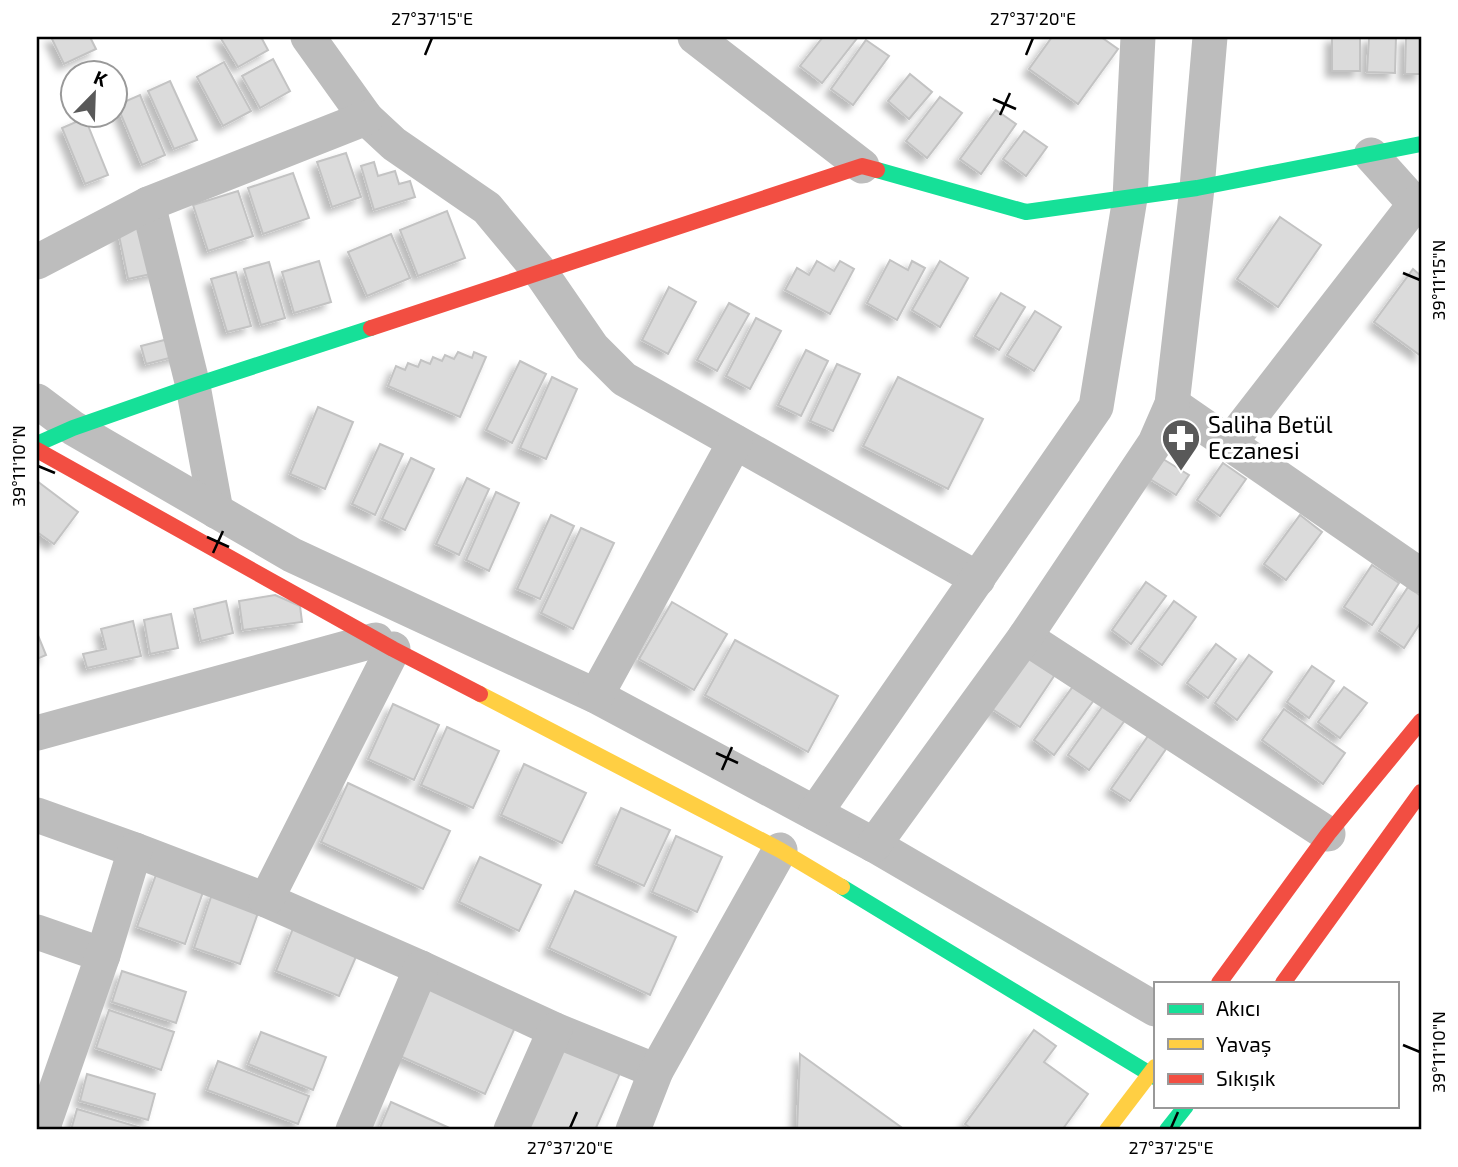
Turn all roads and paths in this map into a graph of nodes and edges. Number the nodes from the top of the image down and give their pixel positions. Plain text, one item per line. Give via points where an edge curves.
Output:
1 (308, 37) edge
2 (695, 37) edge
3 (1210, 37) edge
4 (1137, 38) edge
5 (366, 118) junction
6 (1421, 144) edge
7 (1371, 155) junction
8 (862, 166) junction
9 (1197, 188) junction
10 (1130, 198) junction
11 (148, 204) junction
12 (1418, 206) edge
13 (37, 262) edge
14 (541, 273) junction
15 (192, 386) junction
16 (37, 401) edge
17 (1172, 404) junction
18 (72, 428) junction
19 (735, 442) junction
20 (37, 444) edge
21 (1229, 444) junction
22 (37, 450) edge
23 (216, 511) junction
24 (1421, 576) edge
25 (978, 579) junction
26 (1025, 637) junction
27 (384, 645) junction
28 (596, 696) junction
29 (1421, 721) edge
30 (37, 733) edge
31 (1421, 792) edge
32 (815, 813) junction
33 (37, 816) edge
34 (1328, 834) junction
35 (874, 845) junction
36 (135, 850) junction
37 (780, 850) junction
38 (266, 900) junction
39 (37, 933) edge
40 (103, 955) junction
41 (421, 968) junction
42 (1220, 982) edge
43 (1284, 982) edge
44 (1154, 1008) edge
45 (555, 1030) junction
46 (656, 1071) junction
47 (1153, 1073) edge
48 (1184, 1108) edge
49 (42, 1127) edge
50 (353, 1130) edge
51 (511, 1130) edge
52 (633, 1130) edge
53 (1107, 1130) edge
54 (1167, 1130) edge

1 - 5 street
2 - 8 street
3 - 9 street
4 - 10 street
5 - 11 street
5 - 14 street via 394,144 487,208
6 - 7 street
7 - 9 street
7 - 12 street
8 - 10 street via 1026,212
8 - 14 street
9 - 10 street
9 - 17 street
10 - 25 street via 1096,407
11 - 13 street
11 - 15 street
12 - 21 street
14 - 15 street
14 - 19 street via 592,347 624,379
15 - 18 street
15 - 23 street
16 - 18 street
17 - 21 street
17 - 26 street via 1155,443
18 - 20 street
18 - 23 street
19 - 25 street
19 - 28 street
21 - 24 street
22 - 27 street
23 - 28 street via 292,555
25 - 32 street
26 - 34 street
26 - 35 street
27 - 30 street
27 - 37 street
27 - 38 street
28 - 32 street
29 - 34 street
31 - 43 street
32 - 35 street
33 - 36 street
34 - 42 street
35 - 44 street
36 - 38 street
36 - 40 street
37 - 46 street
37 - 47 street
38 - 41 street
39 - 40 street
40 - 49 street
41 - 45 street
41 - 50 street
45 - 46 street
45 - 51 street
46 - 52 street
47 - 53 street
48 - 54 street

